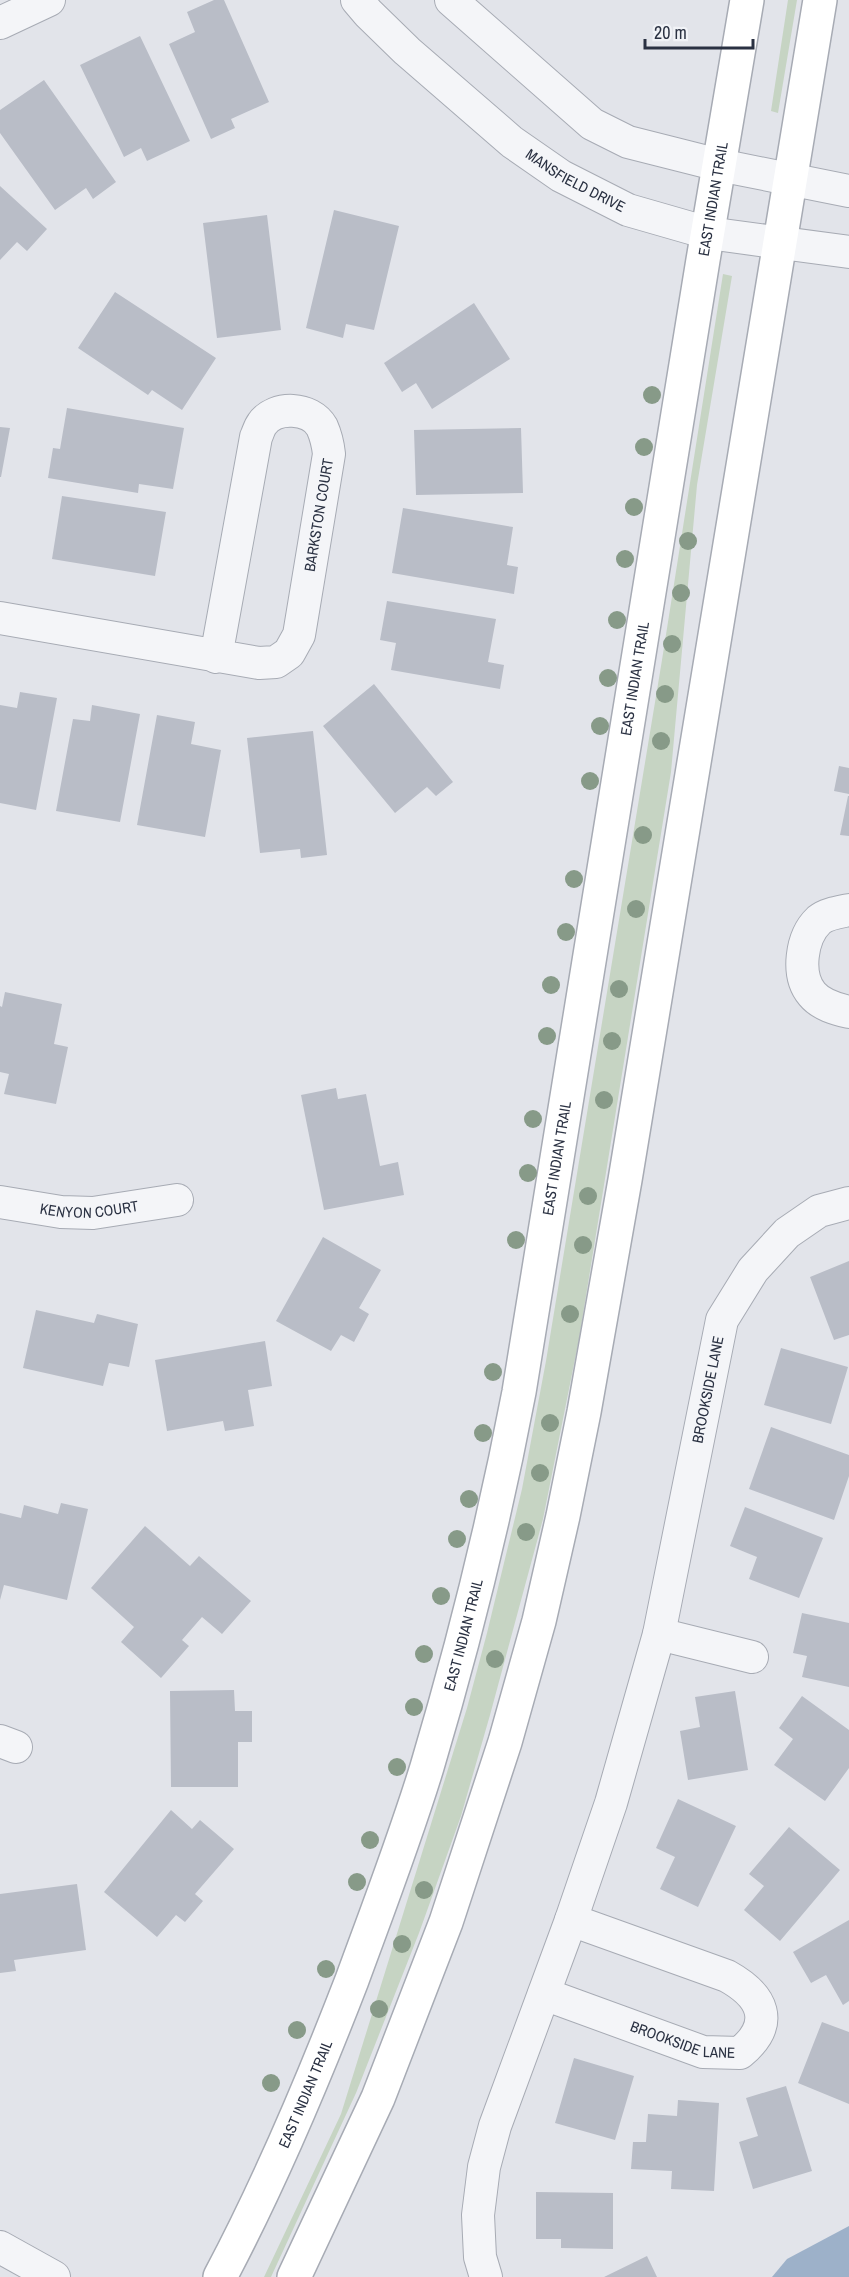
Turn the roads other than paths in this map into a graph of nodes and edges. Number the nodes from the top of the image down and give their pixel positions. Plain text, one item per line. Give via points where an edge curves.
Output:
1 (49, 0) edge
2 (357, 0) edge
3 (451, 0) edge
4 (747, 0) edge
5 (820, 0) edge
6 (1, 20) edge
7 (719, 165) junction
8 (791, 179) junction
9 (849, 191) edge
10 (708, 233) junction
11 (779, 242) junction
12 (849, 252) edge
13 (0, 618) edge
14 (216, 657) junction
15 (849, 910) edge
16 (849, 1012) edge
17 (177, 1200) dead end
18 (0, 1202) edge
19 (849, 1203) edge
20 (659, 1634) junction
21 (752, 1657) dead end
22 (571, 1920) junction
23 (544, 1994) junction
24 (0, 2247) edge
25 (54, 2277) edge
26 (220, 2277) edge
27 (294, 2277) edge
28 (486, 2277) edge

1 - 6 street
2 - 10 street, MANSFIELD DRIVE via 433,74 512,142 561,176 628,210
3 - 7 street via 592,124 628,142
4 - 7 main road, EAST INDIAN TRAIL
5 - 8 main road
7 - 8 street
7 - 10 main road, EAST INDIAN TRAIL
8 - 9 street
8 - 11 main road
10 - 11 street, MANSFIELD DRIVE
10 - 26 main road, EAST INDIAN TRAIL via 519,1392 481,1569 427,1767 390,1879 312,2084
11 - 12 street, MANSFIELD DRIVE
11 - 27 main road via 625,1180 584,1412 539,1621 505,1742 446,1922 378,2098
13 - 14 street, BARKSTON COURT
14 - 14 street, BARKSTON COURT via 276,662 289,653 299,635 329,454 321,425 309,415 294,410 277,413 263,422 256,437
15 - 16 street via 820,919 809,933 803,961 811,994 837,1010
17 - 18 street, KENYON COURT via 93,1213
19 - 20 street, BROOKSIDE LANE via 819,1212 787,1233 753,1270 722,1320
20 - 21 street
20 - 22 street, BROOKSIDE LANE via 611,1803
22 - 23 street, BROOKSIDE LANE
22 - 23 street, BROOKSIDE LANE via 745,1986 757,1999 761,2012 759,2029 740,2053 703,2052
23 - 28 street, BROOKSIDE LANE via 495,2126 484,2167 478,2215 480,2257
24 - 25 street

